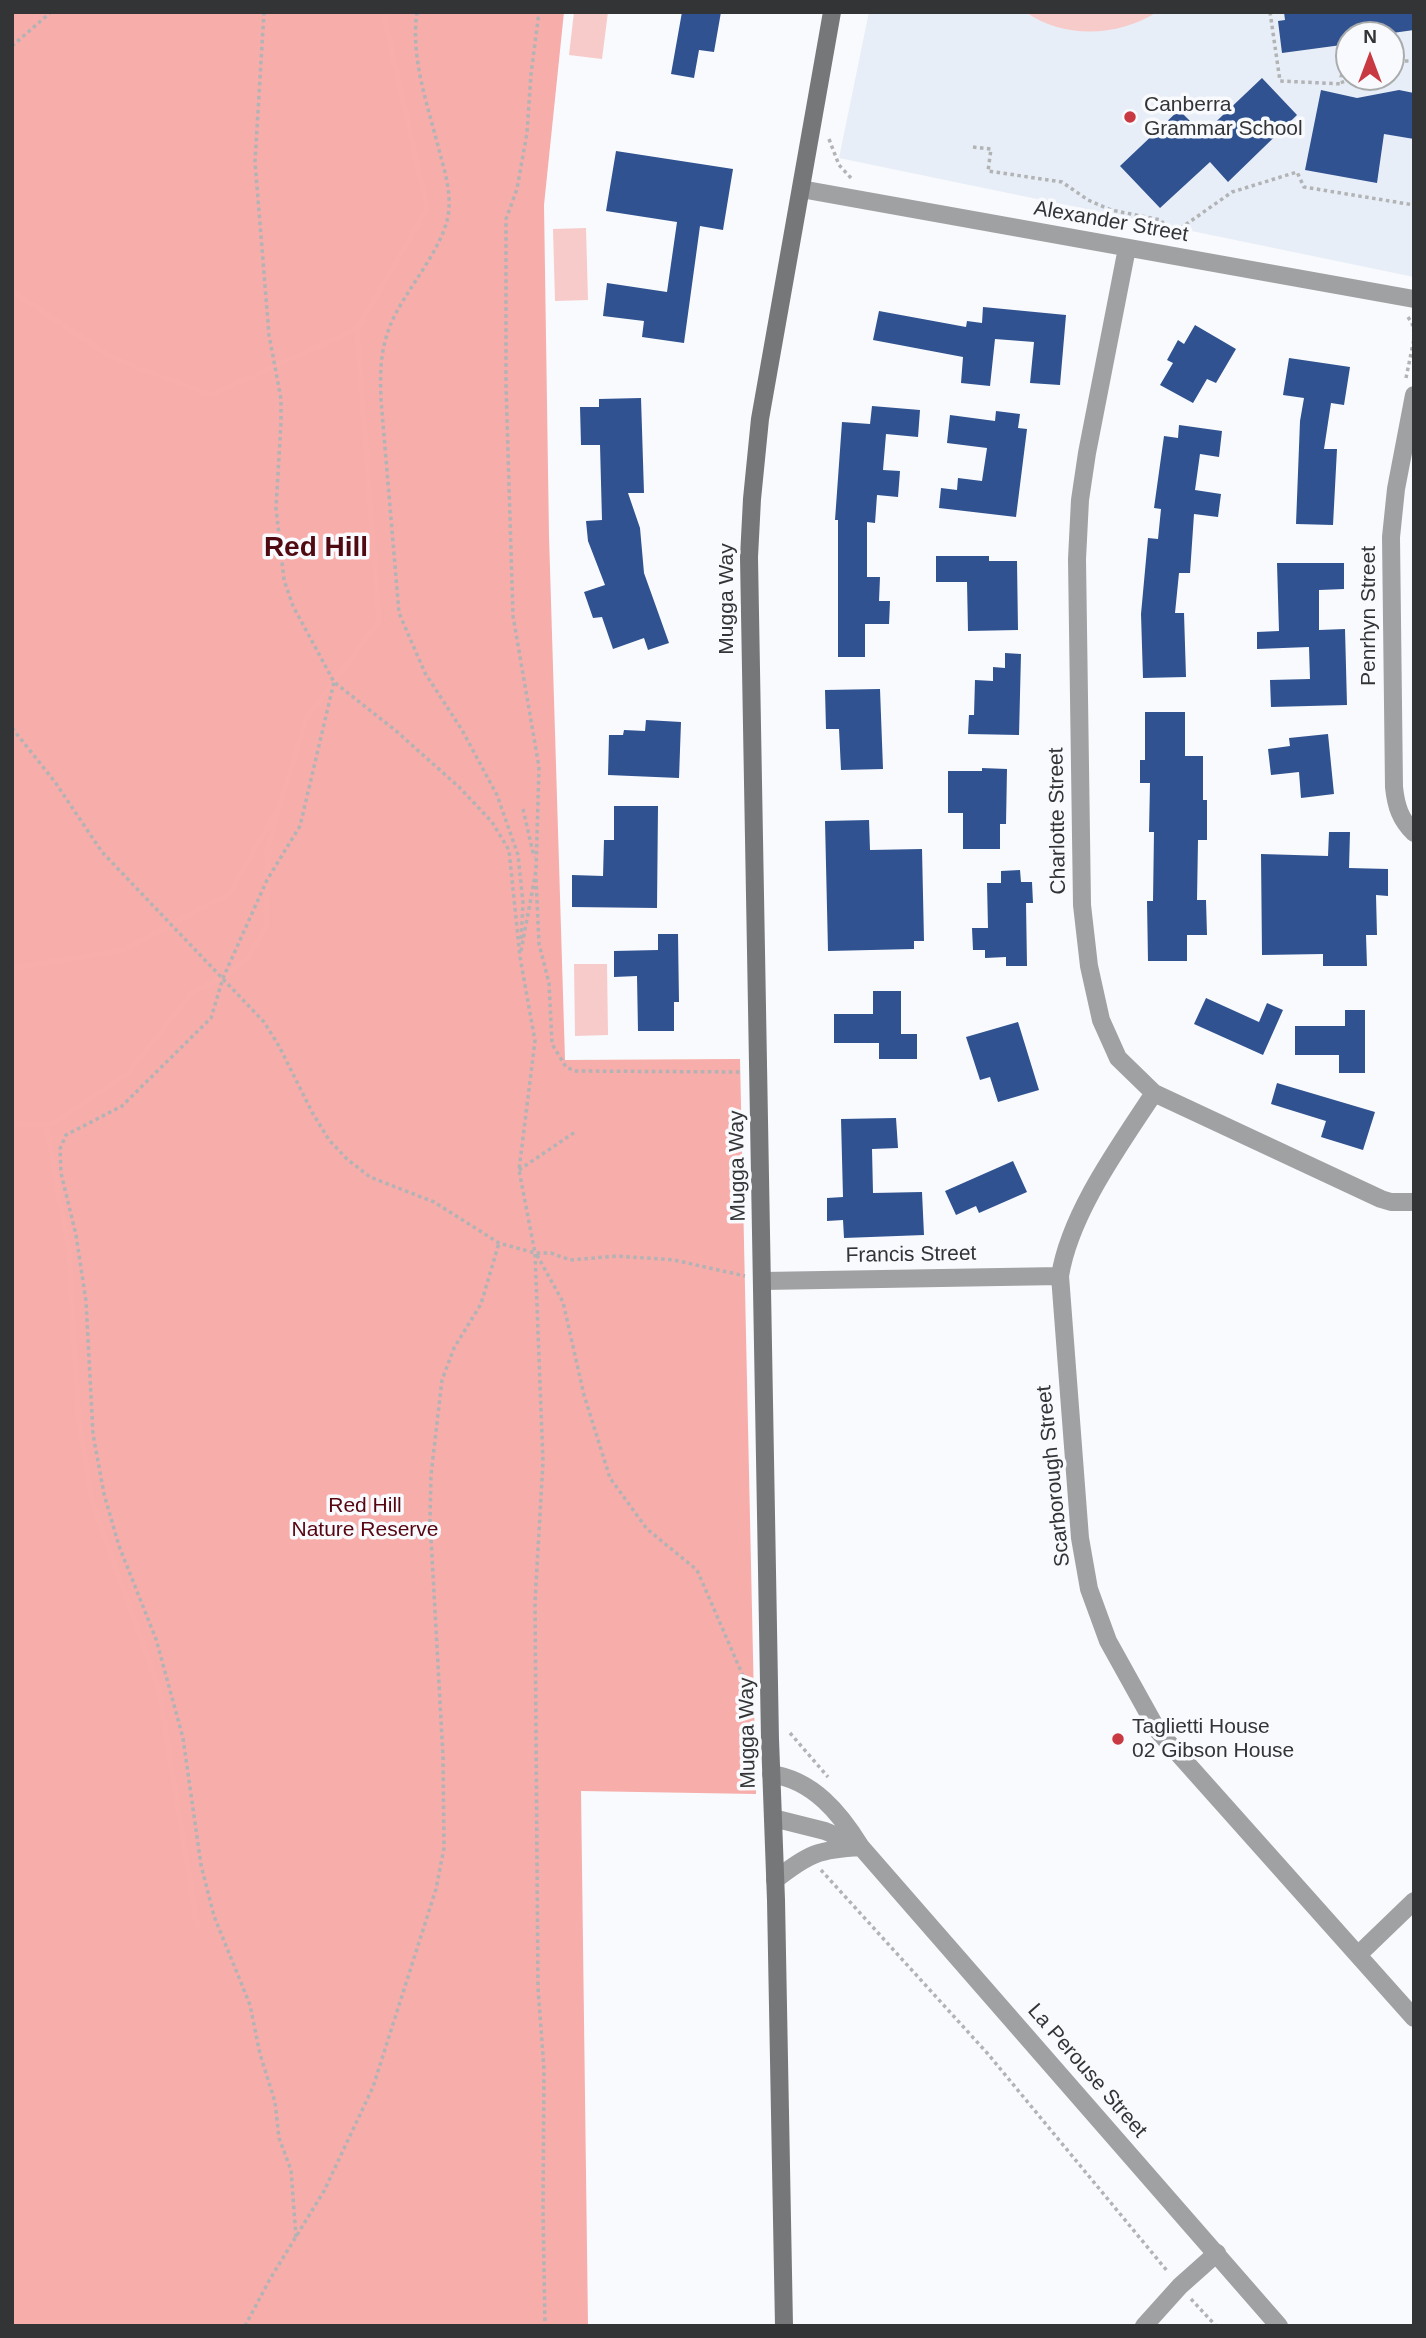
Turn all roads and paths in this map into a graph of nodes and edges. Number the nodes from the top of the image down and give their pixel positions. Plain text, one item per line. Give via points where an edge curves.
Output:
1 (51, 12) edge
2 (264, 12) edge
3 (417, 12) edge
4 (539, 12) edge
5 (832, 12) edge
6 (1270, 12) edge
7 (12, 46) edge
8 (1335, 84) edge
9 (827, 134) dead end
10 (973, 147) dead end
11 (851, 178) dead end
12 (801, 189) junction
13 (1414, 205) edge
14 (1157, 233) dead end
15 (1171, 235) junction
16 (1180, 240) dead end
17 (1127, 248) junction
18 (1414, 299) edge
19 (1414, 395) edge
20 (334, 682) junction
21 (12, 728) edge
22 (523, 809) dead end
23 (1414, 833) edge
24 (536, 872) junction
25 (520, 957) junction
26 (223, 978) junction
27 (758, 1071) junction
28 (1154, 1093) junction
29 (575, 1132) dead end
30 (519, 1170) junction
31 (1414, 1202) edge
32 (499, 1243) junction
33 (536, 1254) junction
34 (1060, 1276) junction
35 (763, 1281) junction
36 (754, 1703) dead end
37 (790, 1733) dead end
38 (791, 1745) dead end
39 (771, 1774) junction
40 (773, 1818) junction
41 (861, 1847) junction
42 (813, 1853) junction
43 (775, 1880) junction
44 (1414, 1901) edge
45 (1359, 1954) junction
46 (1414, 2018) edge
47 (296, 2237) junction
48 (1217, 2253) junction
49 (1180, 2286) junction
50 (245, 2326) edge
51 (545, 2326) edge
52 (784, 2326) edge
53 (1144, 2326) edge
54 (1216, 2326) edge
55 (1279, 2326) edge

1 - 7 path
2 - 20 path via 255,162 269,335 281,399 277,520 284,580 293,606
3 - 25 path via 418,66 450,208 443,234 391,323 380,370 399,613 425,673 497,795 518,855 523,903
4 - 24 path via 527,133 517,189 506,219 513,616 539,767
5 - 12 main road, Mugga Way
6 - 8 path via 1280,81
9 - 11 path via 839,165
10 - 15 path via 991,149 988,171 1062,182 1111,210 1161,220
12 - 17 street, Alexander Street
12 - 27 main road, Mugga Way via 762,405 752,499 749,619
13 - 15 path via 1304,187 1297,172 1232,192
14 - 15 path
15 - 16 path
17 - 18 street, Alexander Street
17 - 28 street, Charlotte Street via 1080,500 1082,905 1101,1020 1118,1058
19 - 23 street, Penrhyn Street via 1393,511 1391,563 1394,787 1399,813
20 - 25 path via 395,730 492,822 509,850
20 - 26 path via 300,826 267,880
21 - 26 path via 102,852
22 - 24 path
24 - 25 path
24 - 27 path via 539,944 549,983 552,1044 566,1067 575,1071
25 - 30 path via 535,1041
26 - 32 path via 264,1022 312,1112 347,1159 370,1177 434,1202
26 - 47 path via 211,1018 122,1106 66,1135 60,1149 61,1173 86,1301 93,1434 104,1494 156,1639 183,1738 201,1865 214,1916 250,2006 275,2102 279,2137 291,2170
27 - 35 main road, Mugga Way
28 - 31 street, Charlotte Street via 1381,1199
28 - 34 street, Scarborough Street via 1087,1204 1066,1250
29 - 30 path
30 - 33 path
32 - 33 path
32 - 47 path via 481,1304 454,1348 442,1380 431,1475 443,1756 444,1848 436,1889 373,2087 324,2191
33 - 35 path via 570,1260 617,1256 674,1259
33 - 36 path via 563,1302 584,1395 610,1478 647,1529 696,1570
33 - 51 path via 543,1462 536,1602
34 - 35 street, Francis Street
34 - 45 street, Scarborough Street via 1080,1538 1089,1590 1108,1641 1158,1731
35 - 39 main road, Mugga Way
37 - 38 path
39 - 40 main road, Mugga Way
39 - 41 street, La Perouse Street via 804,1785 830,1805
40 - 41 street, La Perouse Street via 825,1831
40 - 43 main road, Mugga Way
41 - 42 street
41 - 48 street, La Perouse Street
42 - 43 street
42 - 49 path via 821,1871 988,2053
43 - 52 main road, Mugga Way
44 - 45 street
45 - 46 street, Scarborough Street
47 - 50 path
48 - 49 street
48 - 55 street, La Perouse Street
49 - 53 street
49 - 54 path

